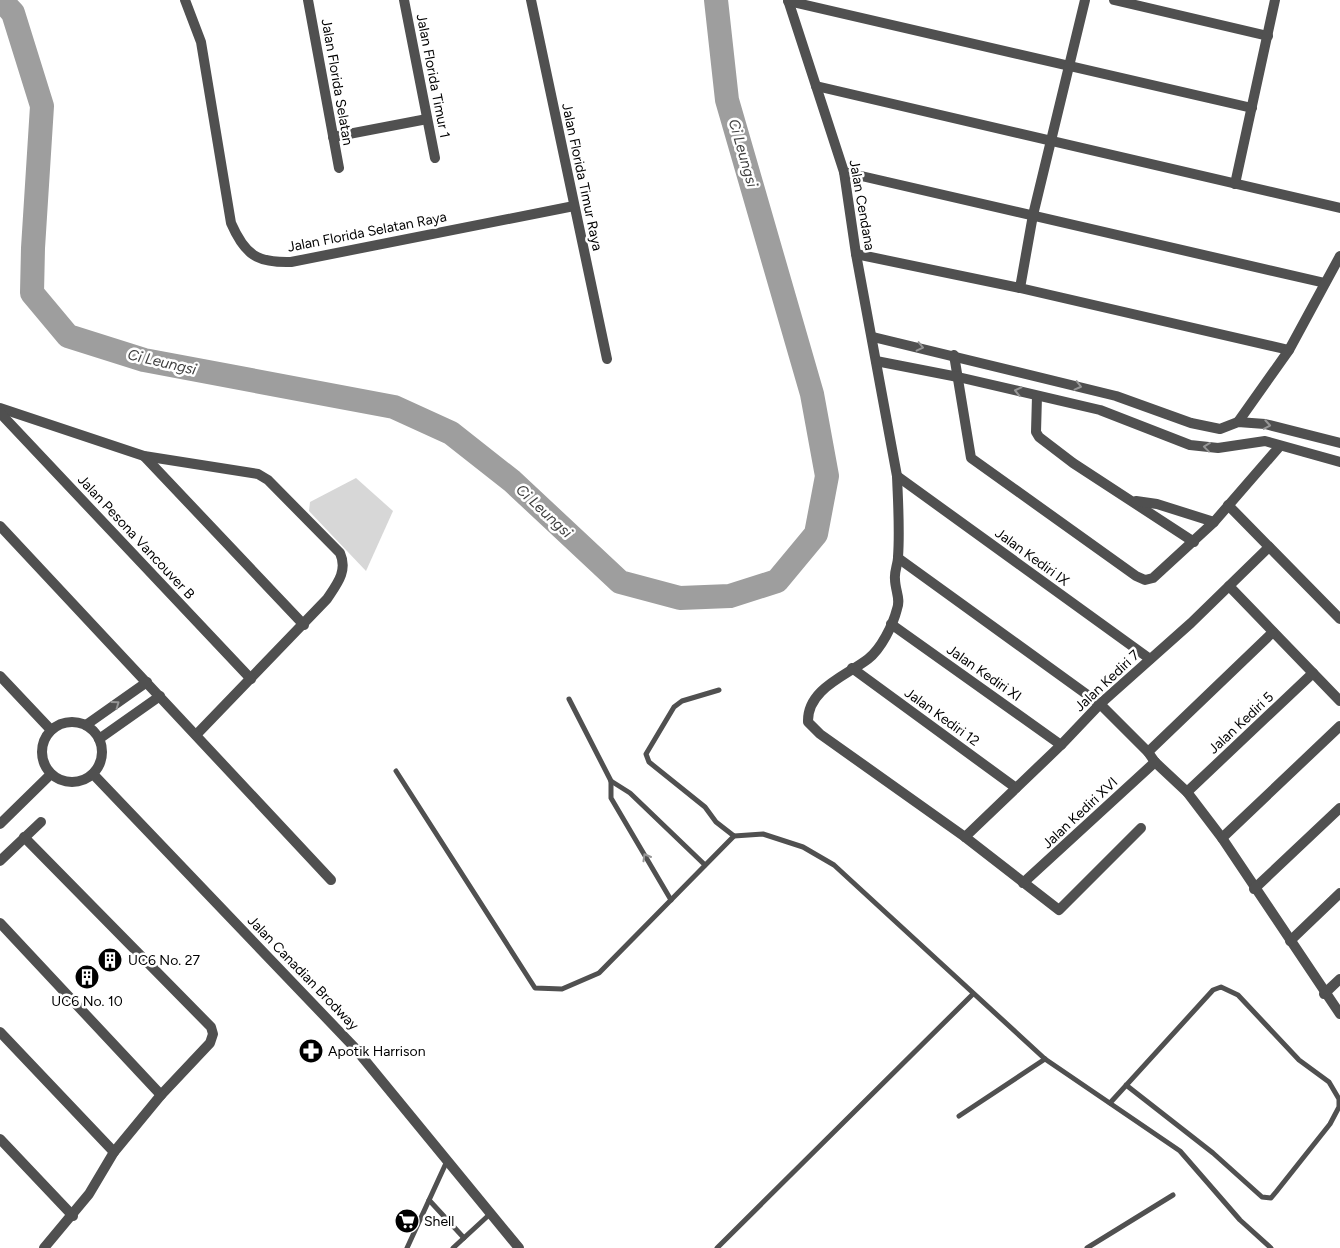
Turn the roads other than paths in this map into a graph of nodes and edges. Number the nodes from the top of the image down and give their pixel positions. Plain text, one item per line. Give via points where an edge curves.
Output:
1 (186, 0) edge
2 (308, 0) edge
3 (404, 0) edge
4 (531, 0) edge
5 (1085, 0) edge
6 (1114, 0) edge
7 (1275, 0) edge
8 (788, 1) edge
9 (1268, 36) junction
10 (1071, 65) junction
11 (816, 86) junction
12 (1252, 108) junction
13 (427, 119) junction
14 (333, 137) junction
15 (1050, 141) junction
16 (434, 158) dead end
17 (339, 168) dead end
18 (844, 172) junction
19 (1235, 184) junction
20 (574, 206) junction
21 (1340, 208) edge
22 (1033, 215) junction
23 (856, 254) junction
24 (1340, 256) edge
25 (1326, 283) junction
26 (1020, 288) junction
27 (873, 336) junction
28 (1289, 350) junction
29 (954, 355) junction
30 (607, 359) dead end
31 (876, 361) junction
32 (958, 377) junction
33 (1037, 396) junction
34 (0, 408) edge
35 (0, 413) edge
36 (1238, 422) junction
37 (1340, 442) edge
38 (1280, 446) junction
39 (144, 456) junction
40 (1340, 462) edge
41 (897, 476) junction
42 (1133, 500) junction
43 (1228, 505) junction
44 (1214, 522) junction
45 (0, 526) edge
46 (1194, 542) junction
47 (1270, 548) junction
48 (898, 558) junction
49 (1229, 586) junction
50 (1340, 618) edge
51 (890, 624) junction
52 (304, 625) junction
53 (1273, 632) junction
54 (1150, 660) junction
55 (852, 668) junction
56 (1313, 673) junction
57 (0, 676) edge
58 (251, 679) junction
59 (146, 682) junction
60 (719, 690) dead end
61 (160, 696) junction
62 (569, 699) dead end
63 (1340, 701) edge
64 (1100, 704) junction
65 (86, 726) junction
66 (1340, 726) edge
67 (51, 730) junction
68 (196, 735) junction
69 (99, 739) junction
70 (1061, 745) junction
71 (1148, 752) junction
72 (1155, 762) junction
73 (396, 771) dead end
74 (52, 774) junction
75 (93, 774) junction
76 (611, 782) junction
77 (1016, 788) junction
78 (1187, 792) junction
79 (1340, 808) edge
80 (41, 822) dead end
81 (0, 824) edge
82 (1141, 828) dead end
83 (734, 836) junction
84 (24, 837) junction
85 (965, 837) junction
86 (1222, 838) junction
87 (0, 860) edge
88 (705, 865) junction
89 (331, 880) dead end
90 (1024, 883) junction
91 (1254, 889) junction
92 (1340, 893) edge
93 (671, 900) junction
94 (0, 924) edge
95 (1290, 940) junction
96 (1340, 978) edge
97 (973, 994) junction
98 (1324, 994) junction
99 (1340, 1014) edge
100 (0, 1032) edge
101 (1045, 1060) junction
102 (1126, 1085) junction
103 (161, 1095) junction
104 (1110, 1103) junction
105 (959, 1116) dead end
106 (0, 1139) edge
107 (114, 1152) junction
108 (447, 1161) junction
109 (1173, 1195) dead end
110 (429, 1200) junction
111 (490, 1214) junction
112 (73, 1216) junction
113 (464, 1238) junction
114 (44, 1248) edge
115 (407, 1248) edge
116 (453, 1248) edge
117 (519, 1248) edge
118 (717, 1248) edge
119 (1086, 1248) edge
120 (1271, 1248) edge

1 - 20 street, Jalan Florida Selatan Raya via 201,42 231,223 240,242 251,254 269,262 291,262
2 - 14 street, Jalan Florida Selatan
3 - 13 street, Jalan Florida Timur 1
4 - 20 street, Jalan Florida Timur Raya
5 - 10 street
6 - 9 street
7 - 9 street
8 - 10 street
8 - 11 street, Jalan Cendana
9 - 12 street
10 - 12 street
10 - 15 street
11 - 15 street
11 - 18 street, Jalan Cendana
12 - 19 street
13 - 14 street
13 - 16 street, Jalan Florida Timur 1
14 - 17 street, Jalan Florida Selatan
15 - 19 street
15 - 22 street
18 - 22 street
18 - 23 street, Jalan Cendana
19 - 21 street
20 - 30 street, Jalan Florida Timur Raya
22 - 25 street
22 - 26 street
23 - 26 street
23 - 27 street, Jalan Cendana
24 - 25 street
25 - 28 street
26 - 28 street
27 -> 29 street
27 - 31 street, Jalan Cendana
28 - 36 street
29 - 32 street
29 -> 36 street via 1116,396 1191,424 1220,429
31 - 32 street
31 - 41 street, Jalan Cendana
33 -> 32 street
32 - 46 street via 971,458 1136,576 1145,580 1153,578
38 -> 33 street via 1265,441 1218,448 1190,445 1100,410
33 - 42 street via 1036,432 1039,437 1073,463
34 - 39 street
35 - 58 street, Jalan Pesona Vancouver B
36 -> 37 street via 1265,424
38 - 40 street
38 - 43 street
39 - 52 street
39 - 52 street via 258,474 268,480 340,553 344,563 341,576 327,599
41 - 48 street, Jalan Cendana
41 - 54 street, Jalan Kediri IX
42 - 44 street
42 - 46 street
43 - 44 street
43 - 47 street
44 - 46 street
45 - 59 street
47 - 49 street, Jalan Kediri 7
47 - 50 street
48 - 51 street, Jalan Cendana via 894,578 898,609
48 - 64 street
49 - 53 street
49 - 54 street, Jalan Kediri 7
51 - 55 street, Jalan Cendana via 878,648
51 - 70 street, Jalan Kediri XI
52 - 58 street
53 - 56 street
53 - 71 street
54 - 64 street, Jalan Kediri 7
55 - 77 street, Jalan Kediri 12
55 - 85 street, Jalan Cendana via 820,692 810,706 808,722 820,734
56 - 63 street
56 - 78 street, Jalan Kediri 5
57 - 67 street
58 - 68 street
59 - 61 street
65 -> 59 street
60 - 83 lane via 674,706 655,736 646,758
61 - 68 street
61 - 69 street
62 - 76 lane
64 - 70 street, Jalan Kediri 7
64 - 71 street
65 - 67 street via 68,722
65 - 69 street
66 - 86 street
67 - 74 street via 42,747 46,766
68 - 89 street
69 - 75 street via 102,757
70 - 77 street, Jalan Kediri 7
71 - 72 street
72 - 78 street
72 - 90 street, Jalan Kediri XVI
73 - 93 lane via 535,988 562,989 600,973
74 - 75 street via 68,782 77,782
74 - 81 street
75 - 108 street, Jalan Canadian Brodway via 354,1047
76 - 88 lane via 630,793
93 -> 76 lane via 611,798
77 - 85 street, Jalan Kediri 7
78 - 86 street
79 - 91 street
80 - 84 street
82 - 90 street via 1059,910
83 - 88 lane
83 - 97 lane via 763,834 803,847 834,865
84 - 87 street
84 - 103 street via 211,1027 210,1043
85 - 90 street
86 - 91 street
88 - 93 lane
91 - 95 street
92 - 95 street
94 - 103 street
95 - 98 street
96 - 98 street
97 - 101 lane
97 - 118 lane
98 - 99 street
100 - 107 street
101 - 104 lane
101 - 105 lane
102 - 102 lane via 1213,990 1221,987 1238,995 1299,1060 1329,1082 1339,1099 1339,1107 1330,1124 1271,1198 1262,1197 1213,1153
102 - 104 lane
103 - 107 street
104 - 120 lane via 1180,1151 1240,1220
106 - 112 street
107 - 112 street
108 - 110 lane
108 - 111 street, Jalan Canadian Brodway
109 - 119 lane
110 - 113 lane
110 - 115 lane
111 - 113 lane
111 - 117 street, Jalan Canadian Brodway
112 - 114 street
113 - 116 lane

